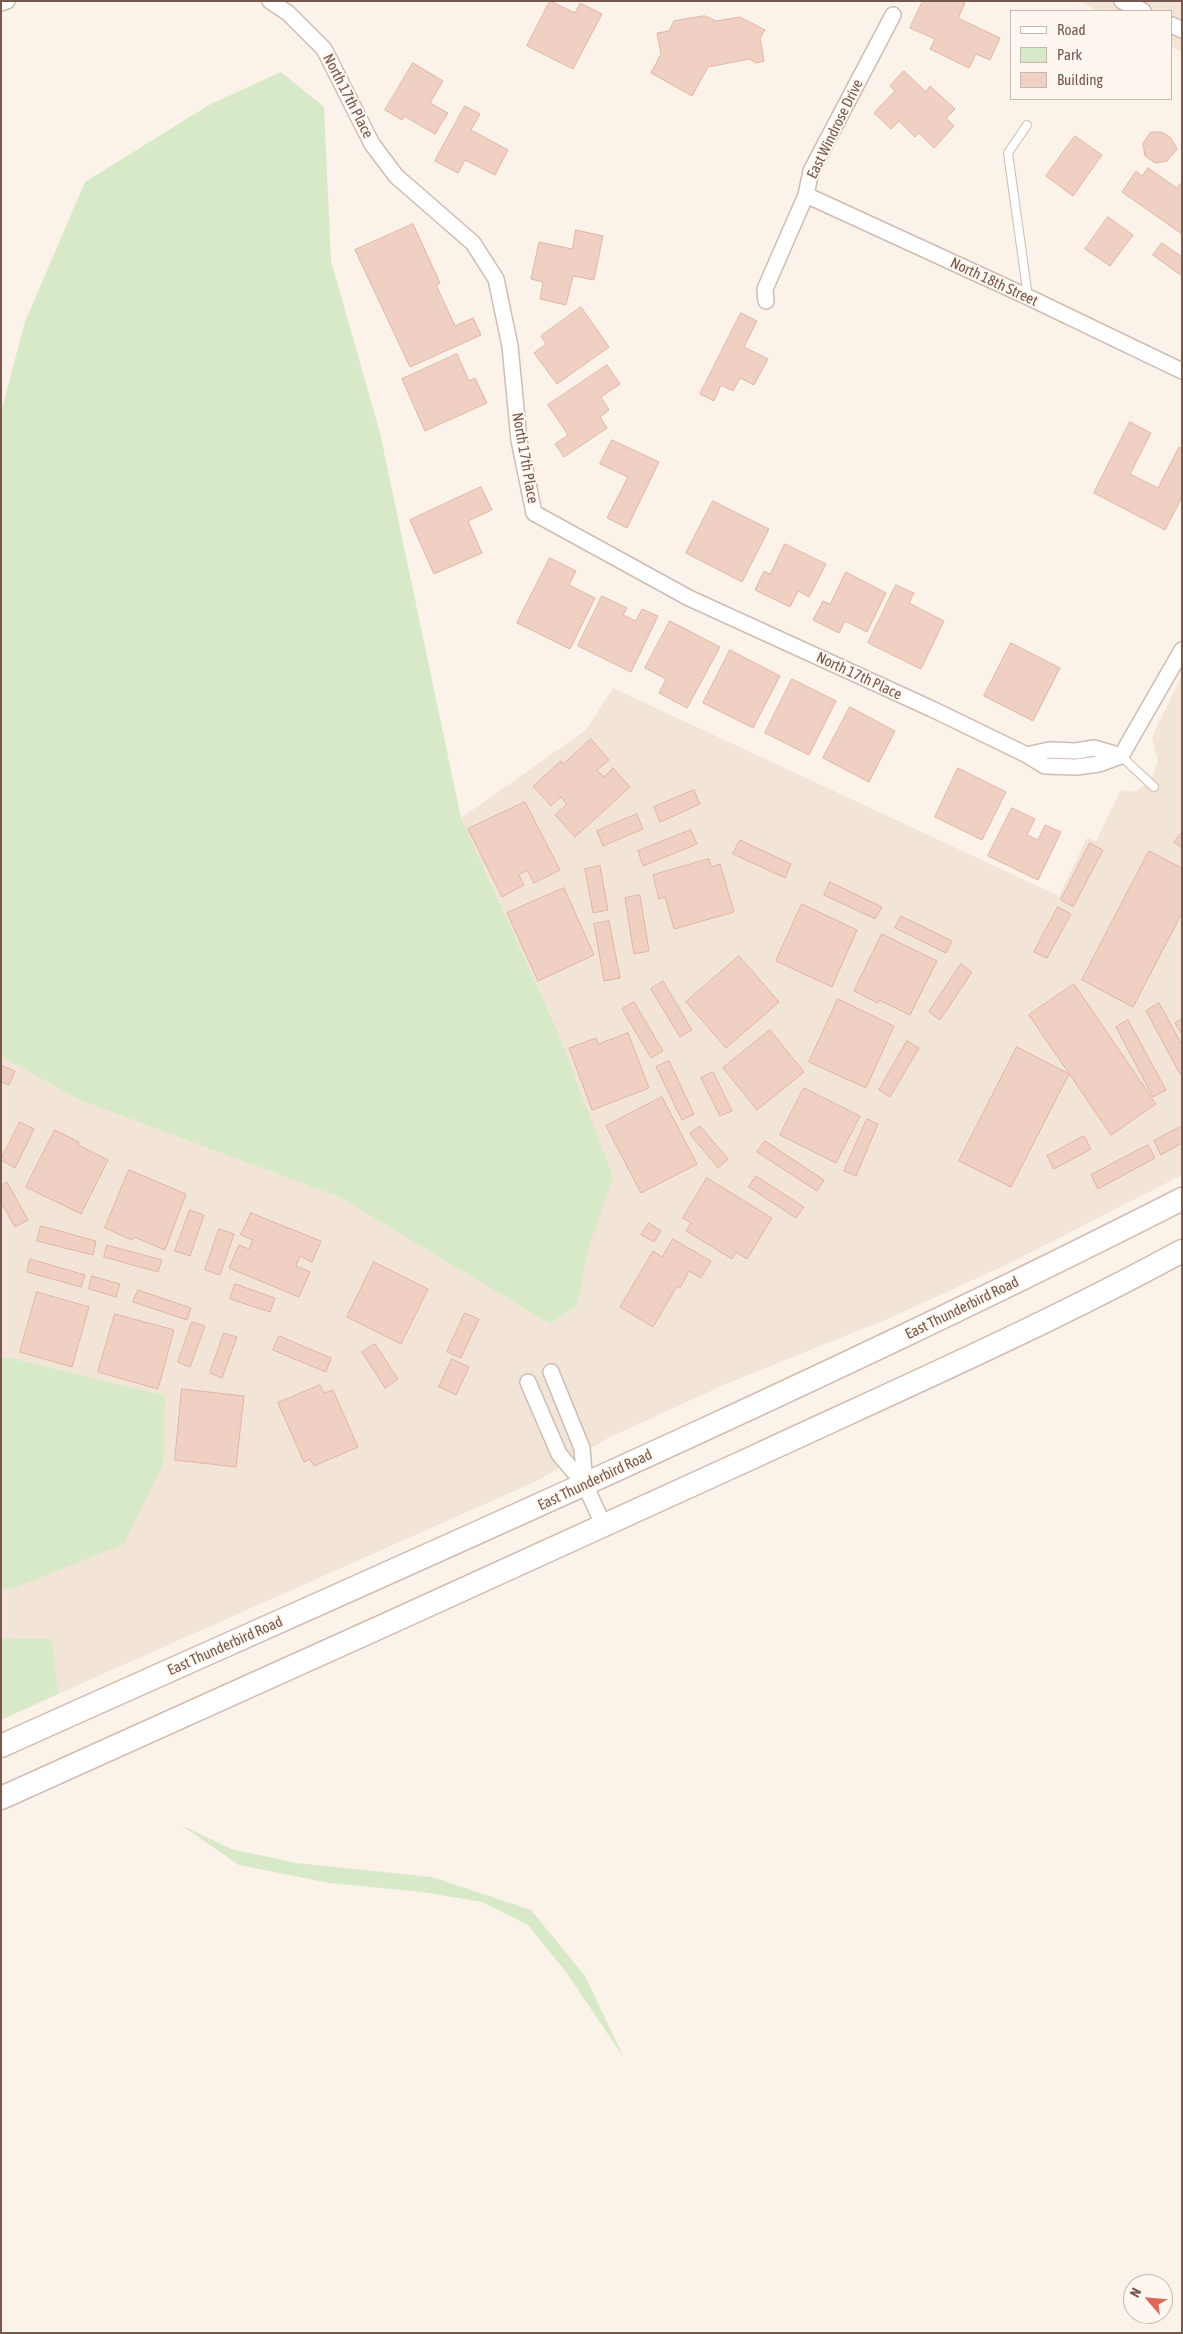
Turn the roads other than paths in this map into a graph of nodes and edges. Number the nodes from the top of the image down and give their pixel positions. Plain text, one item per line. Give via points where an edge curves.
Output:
1 (7, 1) edge
2 (270, 1) edge
3 (1122, 1) edge
4 (1, 3) edge
5 (1141, 10) edge
6 (893, 15) dead end
7 (1027, 125) dead end
8 (806, 194) junction
9 (1028, 297) junction
10 (766, 301) dead end
11 (1182, 372) edge
12 (1182, 650) edge
13 (1121, 756) junction
14 (1154, 786) dead end
15 (1182, 1199) edge
16 (1182, 1251) edge
17 (551, 1372) dead end
18 (528, 1382) dead end
19 (585, 1485) junction
20 (604, 1526) junction
21 (1, 1746) edge
22 (1, 1798) edge

1 - 4 street
2 - 13 street, North 17th Place via 288,13 324,49 372,144 396,176 473,243 496,279 510,346 519,440 534,513 688,598 1027,755 1049,750 1094,748
3 - 5 street
6 - 8 street, East Windrose Drive via 810,171
7 - 9 lane via 1008,153
8 - 9 street, North 18th Street
8 - 10 street, East Windrose Drive via 765,289
9 - 11 street, North 18th Street
12 - 13 street
13 - 14 lane
15 - 19 main road, East Thunderbird Road via 968,1306
16 - 20 main road via 988,1348
17 - 19 street via 582,1448
18 - 19 street via 559,1454
19 - 20 street
19 - 21 main road, East Thunderbird Road
20 - 22 main road

